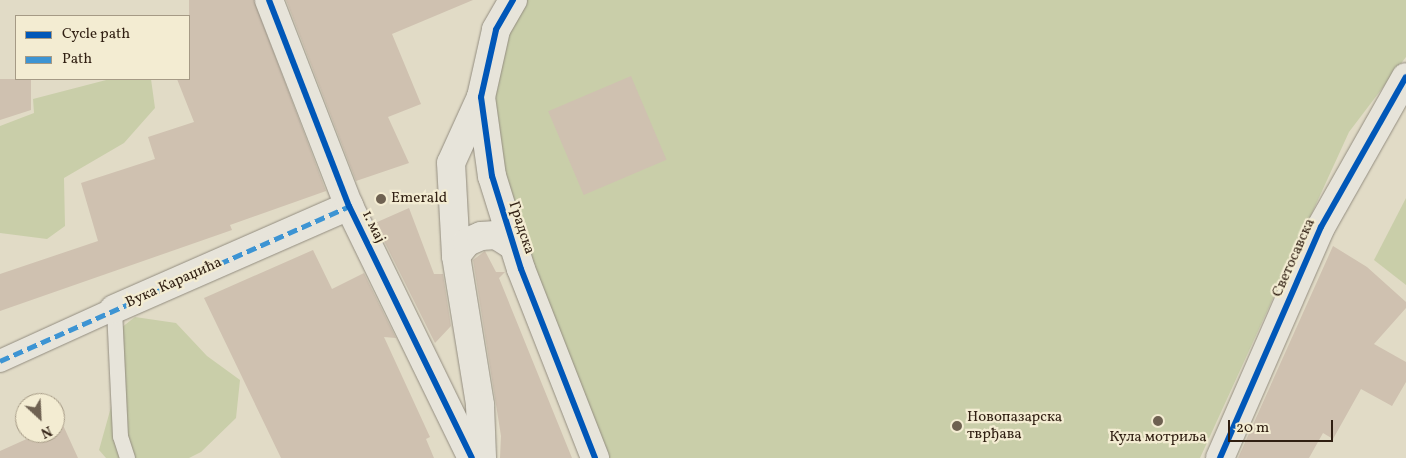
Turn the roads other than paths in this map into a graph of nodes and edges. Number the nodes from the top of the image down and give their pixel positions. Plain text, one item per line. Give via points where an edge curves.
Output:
1 (269, 0) edge
2 (513, 0) edge
3 (1406, 77) edge
4 (481, 97) junction
5 (349, 206) junction
6 (512, 245) junction
7 (456, 256) junction
8 (114, 309) junction
9 (0, 361) edge
10 (128, 458) edge
11 (472, 458) edge
12 (482, 458) edge
13 (595, 458) edge
14 (1220, 458) edge

1 - 5 street, 1. мај
2 - 4 street, Градска via 496,30
3 - 14 street, Светосавска via 1322,227
4 - 6 street, Градска via 492,176
4 - 7 street via 452,163
5 - 8 street, Вука Караџића
5 - 11 street, 1. мај
6 - 7 street via 496,235 481,236 467,242
6 - 13 street, Градска
7 - 12 street via 480,405
8 - 9 street, Вука Караџића
8 - 10 lane via 120,436

